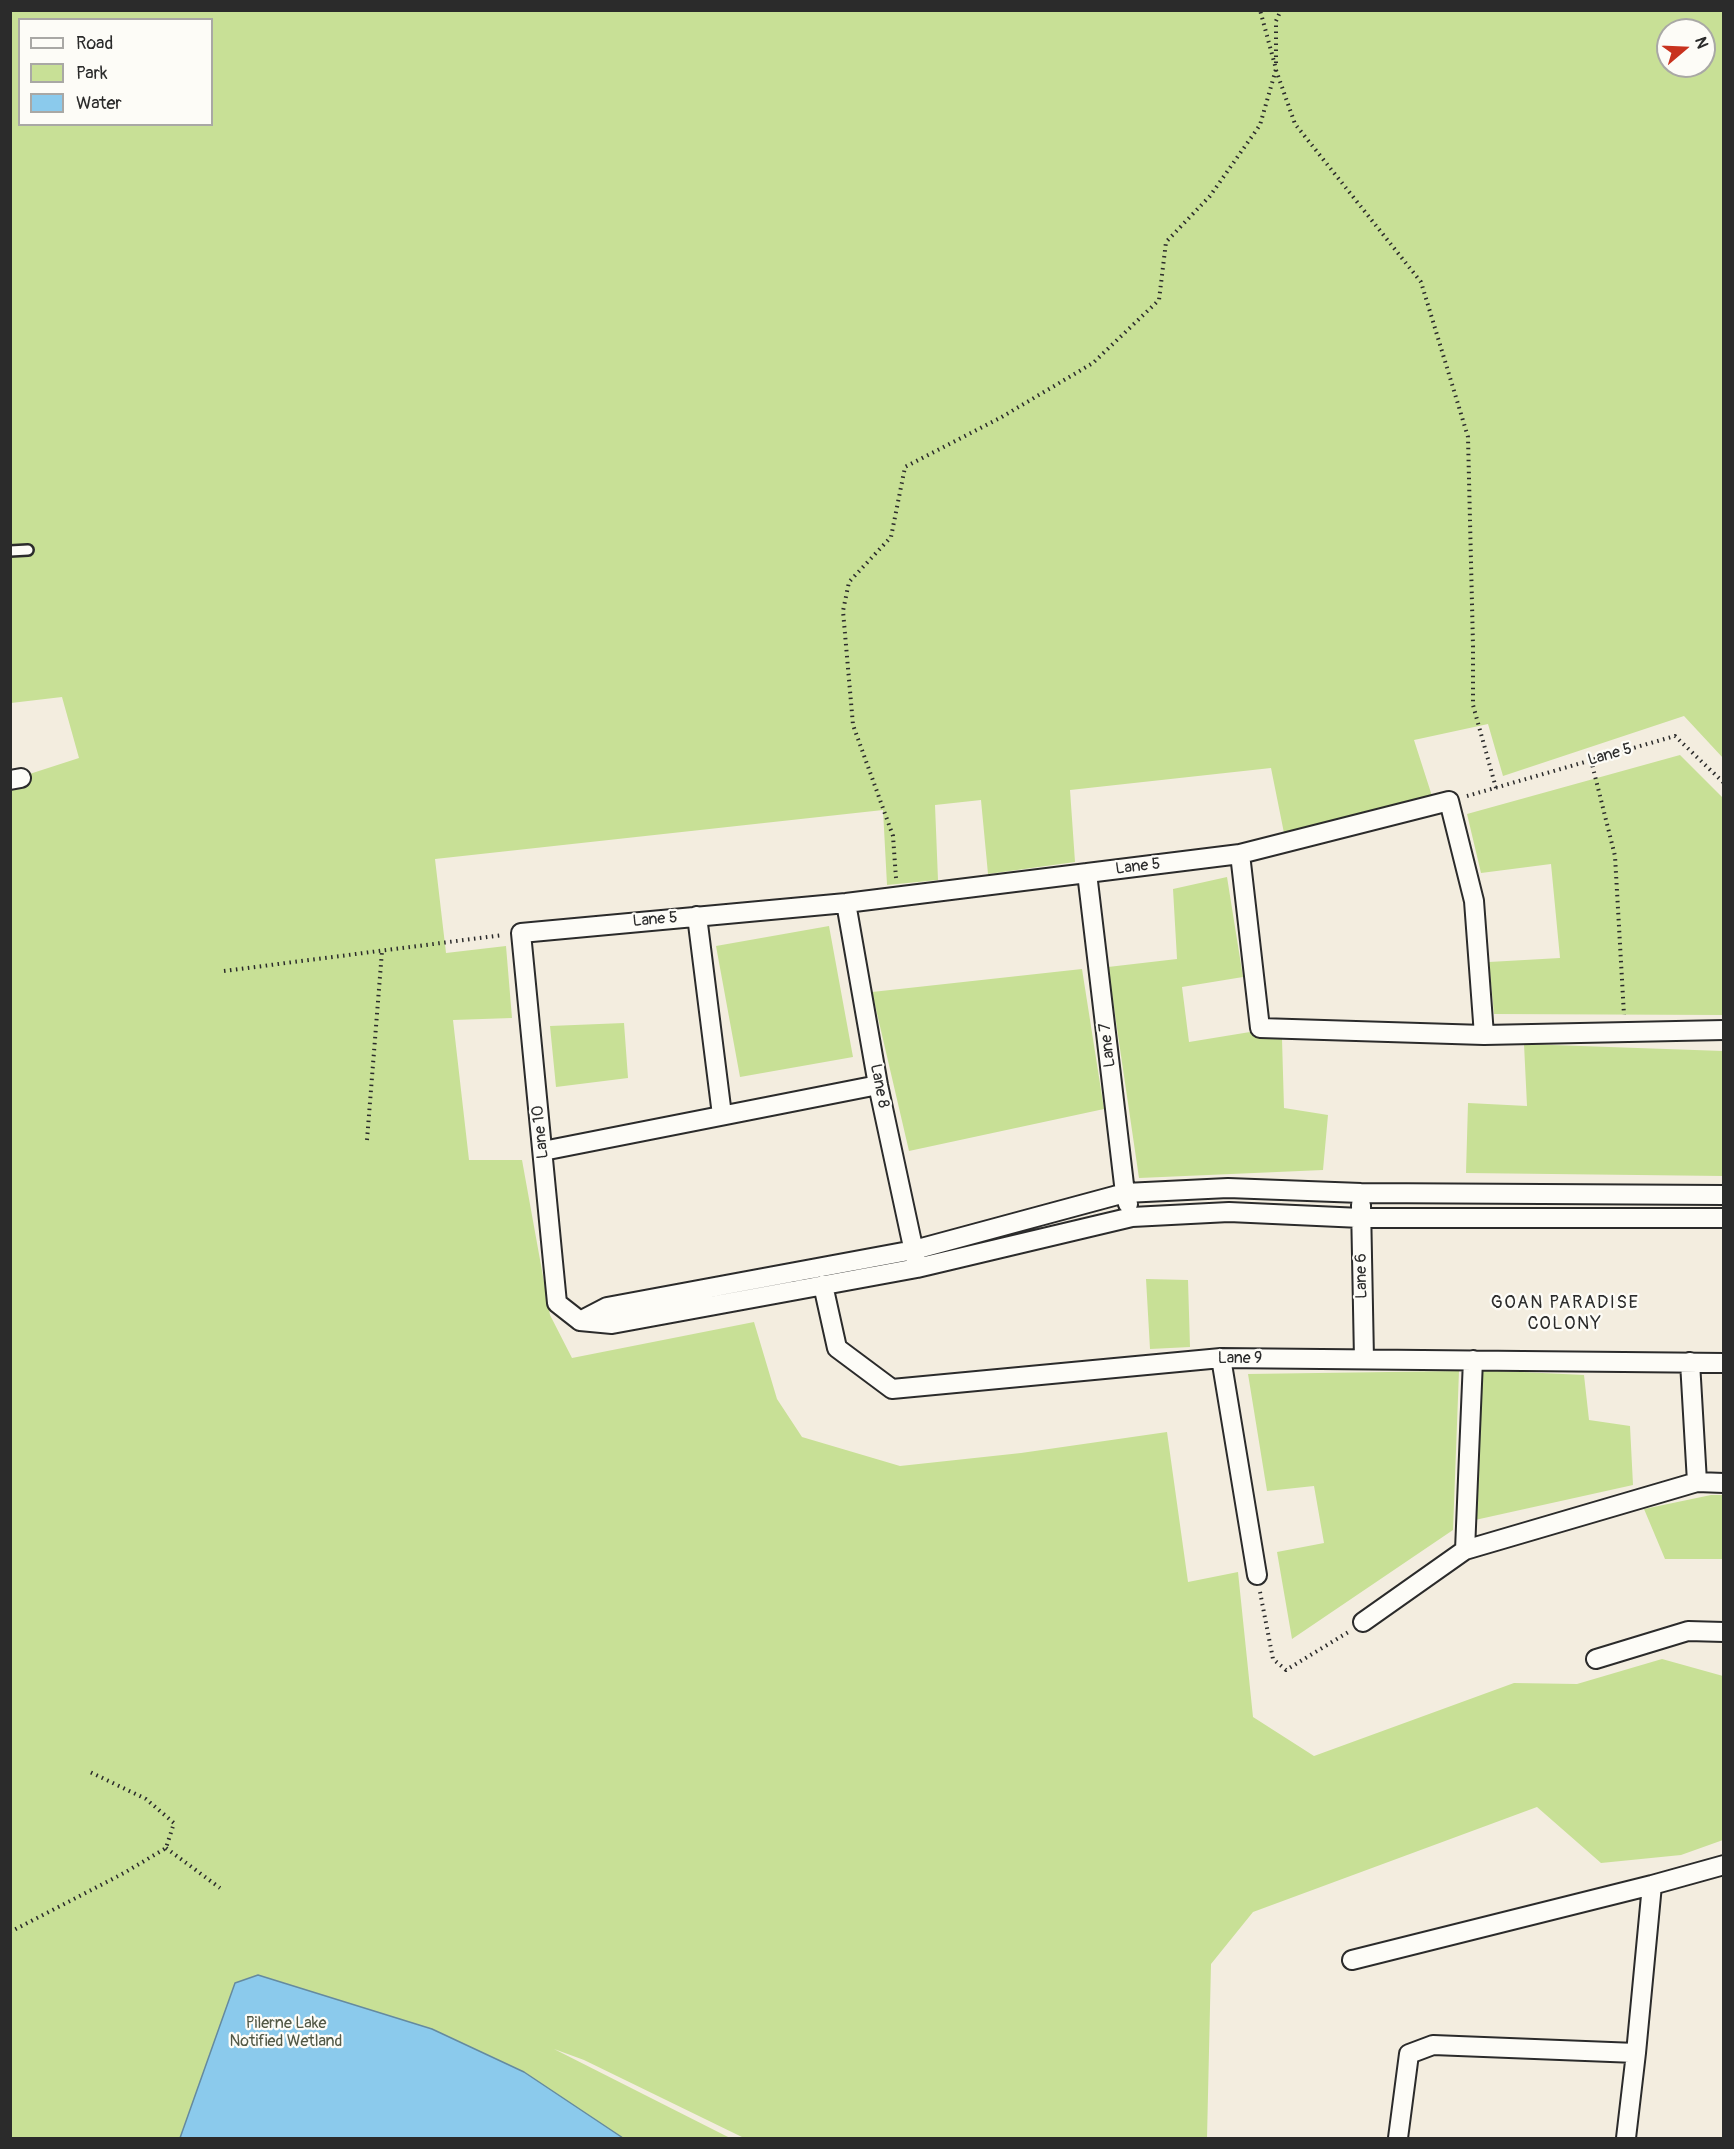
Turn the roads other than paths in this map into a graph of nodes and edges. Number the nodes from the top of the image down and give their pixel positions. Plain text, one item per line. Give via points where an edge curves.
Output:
1 (28, 550) dead end
2 (10, 551) edge
3 (1240, 855) junction
4 (1087, 873) junction
5 (846, 903) junction
6 (697, 916) junction
7 (521, 933) joint
8 (1724, 1029) edge
9 (1484, 1035) junction
10 (878, 1085) junction
11 (722, 1116) junction
12 (543, 1151) junction
13 (1125, 1193) junction
14 (1361, 1193) junction
15 (1724, 1195) edge
16 (1132, 1217) junction
17 (1361, 1218) junction
18 (1724, 1218) edge
19 (916, 1259) junction
20 (823, 1285) junction
21 (580, 1321) junction
22 (1221, 1358) junction
23 (1364, 1359) junction
24 (1473, 1360) junction
25 (1690, 1362) junction
26 (1724, 1363) edge
27 (1698, 1482) junction
28 (1724, 1483) edge
29 (1465, 1550) junction
30 (1257, 1575) road end
31 (1363, 1622) road end
32 (1724, 1632) edge
33 (1596, 1659) dead end
34 (1724, 1864) edge
35 (1653, 1885) junction
36 (1352, 1959) dead end
37 (1636, 2053) junction
38 (1398, 2139) edge
39 (1626, 2139) edge

1 - 2 lane
3 - 4 street, Lane 5
3 - 9 street via 1260,1028
3 - 9 street, Lane 5 via 1449,801 1474,901
4 - 5 street, Lane 5
4 - 13 street, Lane 7
5 - 6 street, Lane 5
5 - 10 street, Lane 8
6 - 7 street, Lane 5
6 - 11 street
7 - 12 street, Lane 10
8 - 9 street
10 - 11 street
10 - 19 street, Lane 8
11 - 12 street
12 - 21 street, Lane 10 via 557,1303
13 - 14 street via 1228,1188
13 - 16 street, Lane 7
13 - 19 street
14 - 15 street
14 - 17 street, Lane 6
16 - 17 street via 1229,1212
16 - 19 street
17 - 18 street
17 - 23 street, Lane 6
19 - 20 street
19 - 21 street via 607,1307
20 - 21 street via 612,1324
20 - 22 street, Lane 9 via 837,1348 892,1389
22 - 23 street, Lane 9
22 - 30 street
23 - 24 street, Lane 9
24 - 25 street, Lane 9
24 - 29 street
25 - 26 street, Lane 9
25 - 27 street
27 - 28 street
27 - 29 street
29 - 31 street
32 - 33 street via 1688,1631
34 - 35 street
35 - 36 street
35 - 37 street
37 - 38 street via 1433,2044 1409,2054
37 - 39 street

